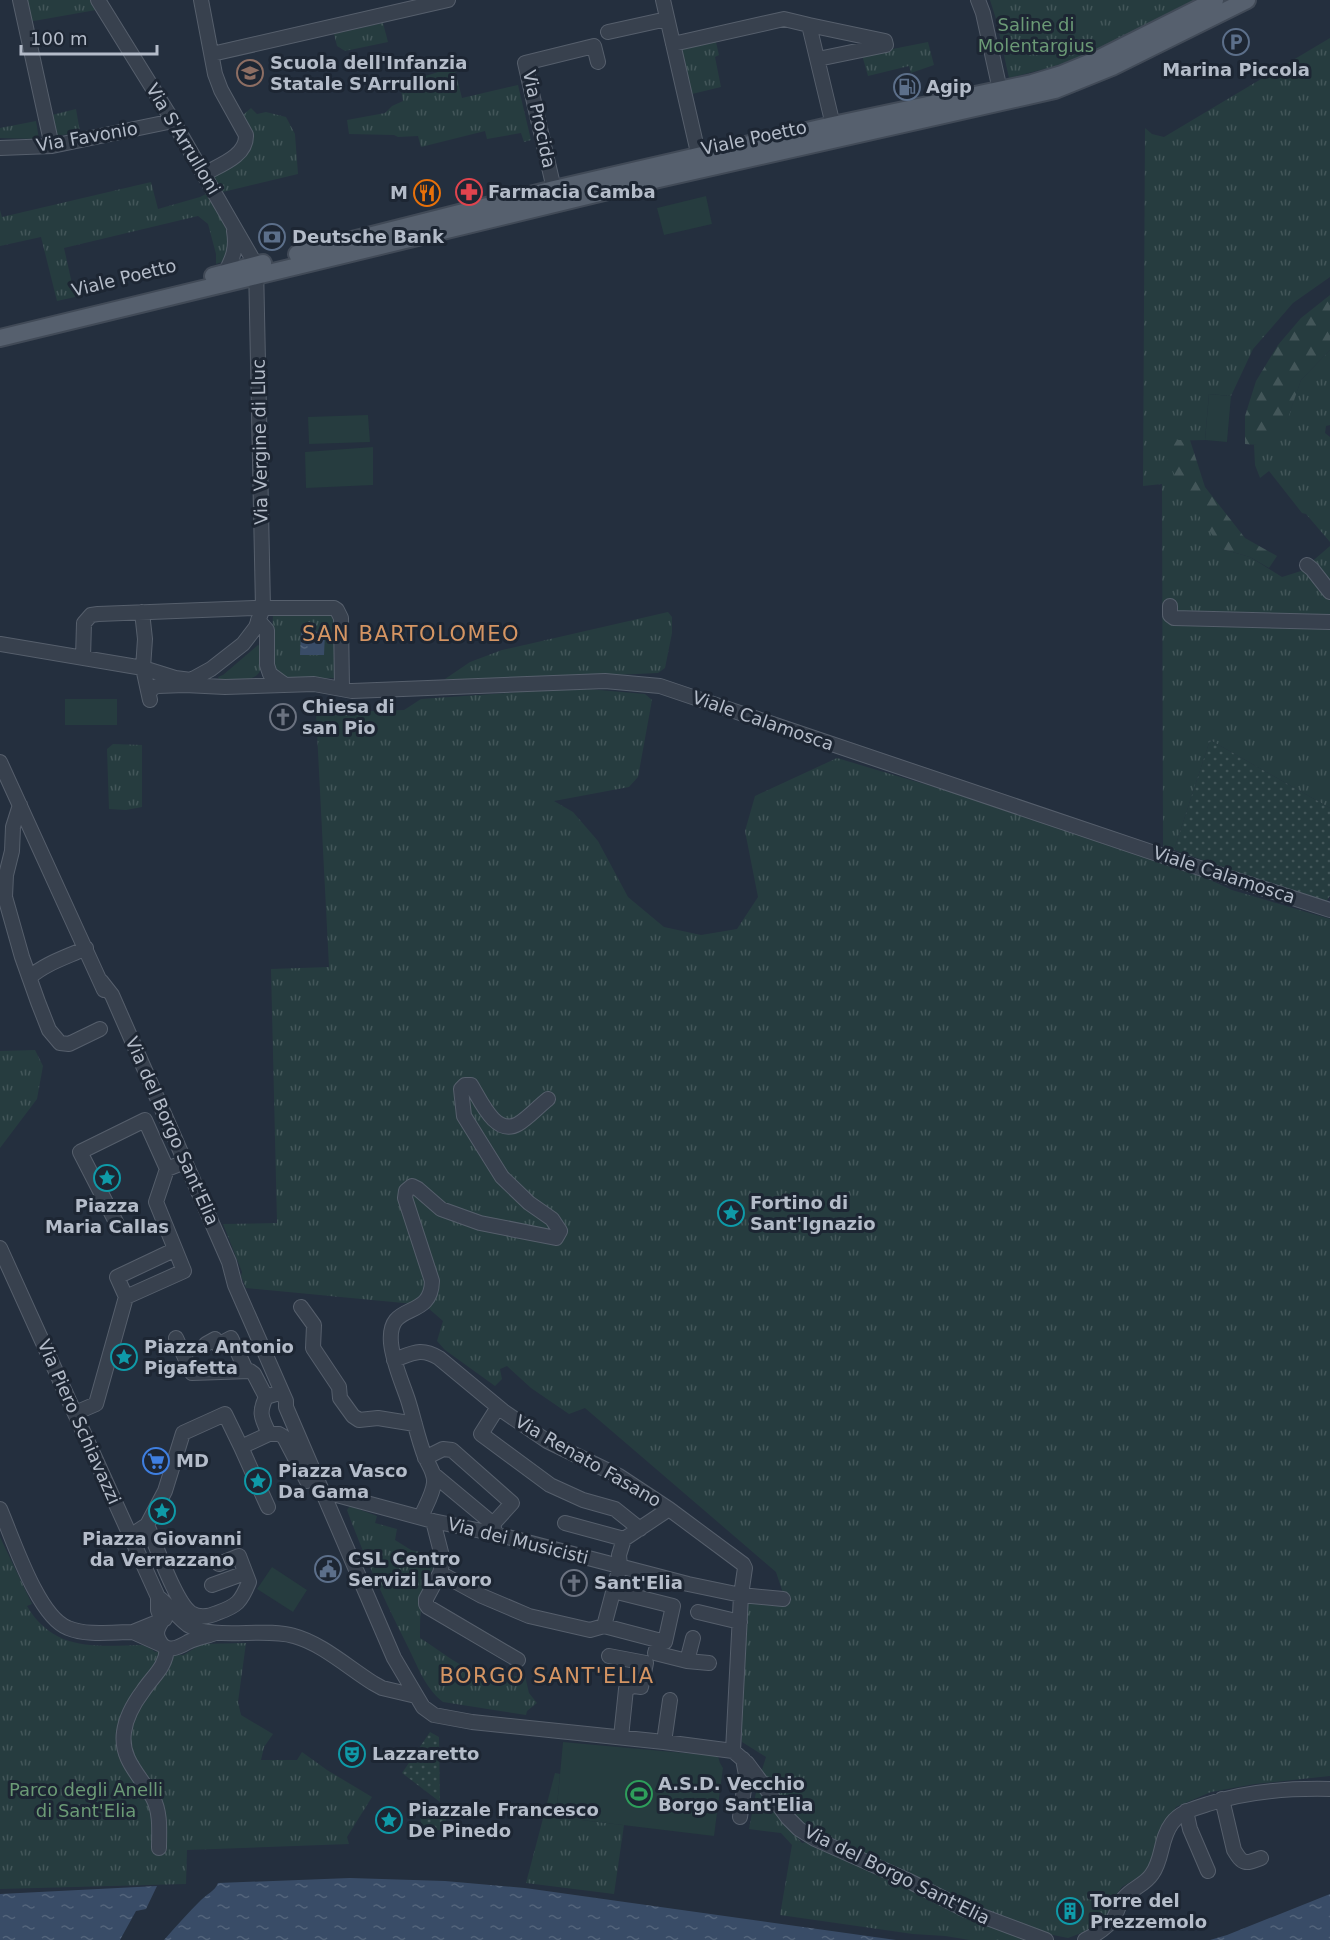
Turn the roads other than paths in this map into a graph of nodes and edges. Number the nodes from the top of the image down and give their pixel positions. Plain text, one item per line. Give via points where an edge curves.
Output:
1 (20, 0) edge
2 (99, 0) edge
3 (201, 0) edge
4 (448, 0) edge
5 (663, 0) edge
6 (978, 0) edge
7 (1215, 0) edge
8 (1247, 0) edge
9 (667, 18) junction
10 (809, 25) junction
11 (608, 32) dead end
12 (673, 44) junction
13 (212, 54) junction
14 (818, 59) junction
15 (598, 62) dead end
16 (1000, 90) junction
17 (173, 121) junction
18 (833, 125) junction
19 (52, 146) junction
20 (0, 147) edge
21 (699, 157) junction
22 (204, 174) junction
23 (554, 189) junction
24 (230, 218) junction
25 (256, 271) junction
26 (225, 273) junction
27 (0, 327) edge
28 (0, 338) edge
29 (1307, 565) dead end
30 (1330, 592) edge
31 (1170, 606) dead end
32 (142, 612) junction
33 (260, 614) junction
34 (1330, 622) edge
35 (0, 644) edge
36 (82, 658) junction
37 (143, 668) junction
38 (180, 682) junction
39 (285, 685) junction
40 (342, 689) junction
41 (0, 762) edge
42 (20, 805) junction
43 (34, 836) junction
44 (12, 851) junction
45 (1329, 909) edge
46 (86, 948) junction
47 (30, 977) junction
48 (101, 981) junction
49 (100, 1029) dead end
50 (548, 1099) dead end
51 (151, 1118) junction
52 (177, 1165) junction
53 (118, 1226) dead end
54 (0, 1248) edge
55 (174, 1250) junction
56 (126, 1297) junction
57 (302, 1307) dead end
58 (176, 1338) dead end
59 (206, 1344) dead end
60 (394, 1360) junction
61 (246, 1370) junction
62 (266, 1397) junction
63 (284, 1397) junction
64 (498, 1407) junction
65 (75, 1413) junction
66 (415, 1424) junction
67 (269, 1434) junction
68 (241, 1447) junction
69 (425, 1458) junction
70 (433, 1474) junction
71 (307, 1481) dead end
72 (329, 1495) junction
73 (268, 1507) dead end
74 (0, 1509) edge
75 (669, 1509) junction
76 (427, 1519) junction
77 (565, 1523) dead end
78 (149, 1529) junction
79 (494, 1529) junction
80 (640, 1529) junction
81 (130, 1536) junction
82 (624, 1539) junction
83 (219, 1563) dead end
84 (620, 1566) junction
85 (245, 1573) junction
86 (440, 1573) junction
87 (212, 1585) dead end
88 (613, 1591) junction
89 (741, 1595) junction
90 (158, 1597) junction
91 (783, 1599) dead end
92 (698, 1612) dead end
93 (162, 1621) junction
94 (183, 1621) junction
95 (740, 1622) junction
96 (604, 1626) junction
97 (133, 1632) junction
98 (216, 1633) junction
99 (693, 1638) dead end
100 (658, 1640) junction
101 (186, 1643) junction
102 (165, 1646) junction
103 (609, 1656) dead end
104 (394, 1658) junction
105 (518, 1660) dead end
106 (687, 1661) junction
107 (709, 1663) dead end
108 (407, 1679) junction
109 (373, 1683) junction
110 (416, 1696) junction
111 (670, 1700) dead end
112 (621, 1737) junction
113 (664, 1742) junction
114 (738, 1755) junction
115 (1330, 1789) edge
116 (1222, 1799) junction
117 (1186, 1812) junction
118 (740, 1817) dead end
119 (159, 1848) dead end
120 (1261, 1858) dead end
121 (1208, 1871) dead end
122 (1046, 1940) edge
123 (1085, 1940) edge

1 - 19 street
2 - 17 street, Via S'Arrulloni
3 - 13 street
4 - 13 street
5 - 9 street
6 - 16 street
7 - 16 main road, Viale Poetto via 1086,65
8 - 25 main road, Viale Poetto via 1110,68 1055,90
9 - 11 street
9 - 12 street
10 - 12 street via 784,19
10 - 14 street
10 - 14 street via 885,41 886,45
12 - 21 street
13 - 22 street via 221,90 246,135 246,142 238,154
14 - 18 street
15 - 23 street, Via Procida via 594,46 525,63
16 - 18 main road, Viale Poetto
17 - 19 street, Via Favonio
17 - 22 street, Via S'Arrulloni
18 - 21 main road, Viale Poetto
19 - 20 street, Via Favonio
21 - 23 main road, Viale Poetto
22 - 24 street, Via S'Arrulloni
23 - 25 main road, Viale Poetto
24 - 25 street, Via S'Arrulloni
24 - 26 street, Via S'Arrulloni via 236,243
25 - 26 main road, Viale Poetto
25 - 28 main road, Viale Poetto
25 - 33 street, Via Vergine di Lluc
26 - 27 main road, Viale Poetto
29 - 30 street
31 - 34 street via 1174,618
32 - 33 street
32 - 36 street via 98,614 87,619
32 - 37 street
33 - 38 street via 243,644 211,669
33 - 39 street, Via Vergine di Lluc via 267,630 270,674
33 - 40 street via 328,607 337,610 341,618
35 - 36 street
36 - 37 street
37 - 38 street
37 - 38 street via 150,697 152,688
38 - 39 street, Viale Calamosca via 225,687
39 - 40 street, Viale Calamosca via 314,684
40 - 45 street, Viale Calamosca via 605,681 660,686
41 - 42 street, Via del Borgo Sant'Elia
42 - 43 street, Via del Borgo Sant'Elia
42 - 44 street, Via del Borgo Sant'Elia via 13,827
43 - 44 street
43 - 46 street, Via del Borgo Sant'Elia
44 - 47 street, Via del Borgo Sant'Elia via 5,897
46 - 47 street via 43,966
46 - 48 street, Via del Borgo Sant'Elia
47 - 49 street, Via del Borgo Sant'Elia via 49,1030 60,1043 69,1044
48 - 51 street, Via del Borgo Sant'Elia
48 - 52 street, Via del Borgo Sant'Elia via 112,995
50 - 60 street via 517,1125 507,1126 499,1124 480,1103 472,1087 467,1084 461,1089 464,1116 502,1177 552,1219 560,1231 556,1238 551,1238 480,1223 441,1209 412,1186 408,1189 405,1198 432,1281 430,1296 421,1306 402,1313 395,1321 391,1343
51 - 52 street
51 - 53 street via 80,1152
52 - 55 street via 156,1202
52 - 63 street, Via del Borgo Sant'Elia
54 - 65 street, Via Piero Schiavazzi
55 - 56 street via 117,1277
55 - 56 street via 184,1271
56 - 65 street via 96,1404
57 - 66 street via 314,1325 313,1348 353,1416 359,1420 378,1418
58 - 61 street via 192,1373
59 - 61 street via 215,1339 218,1345 231,1338
60 - 64 street, Via Renato Fasano via 418,1351 429,1352
60 - 66 street
61 - 62 street via 254,1374
62 - 63 street
62 - 67 street via 261,1414
63 - 72 street, Via del Borgo Sant'Elia
64 - 75 street, Via Renato Fasano via 547,1441 619,1476
64 - 80 street via 481,1434 550,1485 615,1509
65 - 81 street, Via Piero Schiavazzi
66 - 69 street
67 - 68 street
67 - 71 street via 284,1437
68 - 73 street
68 - 78 street via 225,1414 183,1433
69 - 70 street
69 - 79 street via 443,1449 452,1450 512,1503
70 - 76 street
70 - 79 street
72 - 76 street, Via dei Musicisti
72 - 104 street, Via del Borgo Sant'Elia
72 - 108 street, Via del Borgo Sant'Elia via 402,1656
74 - 97 street via 40,1601 55,1621 81,1632
75 - 80 street
75 - 89 street, Via Renato Fasano via 743,1564
76 - 79 street, Via dei Musicisti
76 - 86 street via 443,1560
77 - 82 street
78 - 81 street
78 - 85 street via 168,1574 192,1614 207,1617 232,1608 249,1582
79 - 84 street, Via dei Musicisti
80 - 82 street
81 - 90 street, Via Piero Schiavazzi
82 - 84 street
83 - 85 street via 239,1556
84 - 88 street
84 - 89 street, Via dei Musicisti
85 - 87 street
86 - 96 street via 529,1616 590,1630
86 - 105 street via 426,1599 428,1607
88 - 96 street
88 - 100 street via 673,1606 665,1642
89 - 91 street, Via dei Musicisti
89 - 95 street, Via Renato Fasano
90 - 93 street, Via Piero Schiavazzi
90 - 94 street, Via Piero Schiavazzi
92 - 95 street
93 - 94 street via 170,1617
93 - 97 street
93 - 102 street, Via Piero Schiavazzi via 157,1636
94 - 98 street, Via Piero Schiavazzi
94 - 101 street via 190,1634
95 - 114 street, Via Renato Fasano
96 - 100 street
97 - 102 street
98 - 101 street, Via Piero Schiavazzi
98 - 109 street, Via Piero Schiavazzi via 282,1633 303,1638
99 - 106 street
100 - 106 street via 655,1653
101 - 102 street, Via Piero Schiavazzi via 177,1649
102 - 119 street via 165,1663 136,1700 124,1732 130,1764 156,1806
103 - 112 street via 646,1664 641,1687 626,1689
104 - 108 street, Via del Borgo Sant'Elia
104 - 109 street via 395,1674 391,1680
106 - 107 street
108 - 110 street, Via del Borgo Sant'Elia
109 - 110 street, Via Piero Schiavazzi
110 - 112 street, Via del Borgo Sant'Elia via 434,1715
111 - 113 street
112 - 113 street, Via del Borgo Sant'Elia
113 - 114 street, Via del Borgo Sant'Elia
114 - 118 street via 746,1775
114 - 122 street, Via del Borgo Sant'Elia via 788,1818 815,1839 966,1910
115 - 116 street via 1272,1790
116 - 117 street
116 - 120 street via 1238,1857 1248,1863
117 - 121 street
117 - 123 street via 1172,1824 1163,1840 1152,1874 1125,1896 1106,1927

